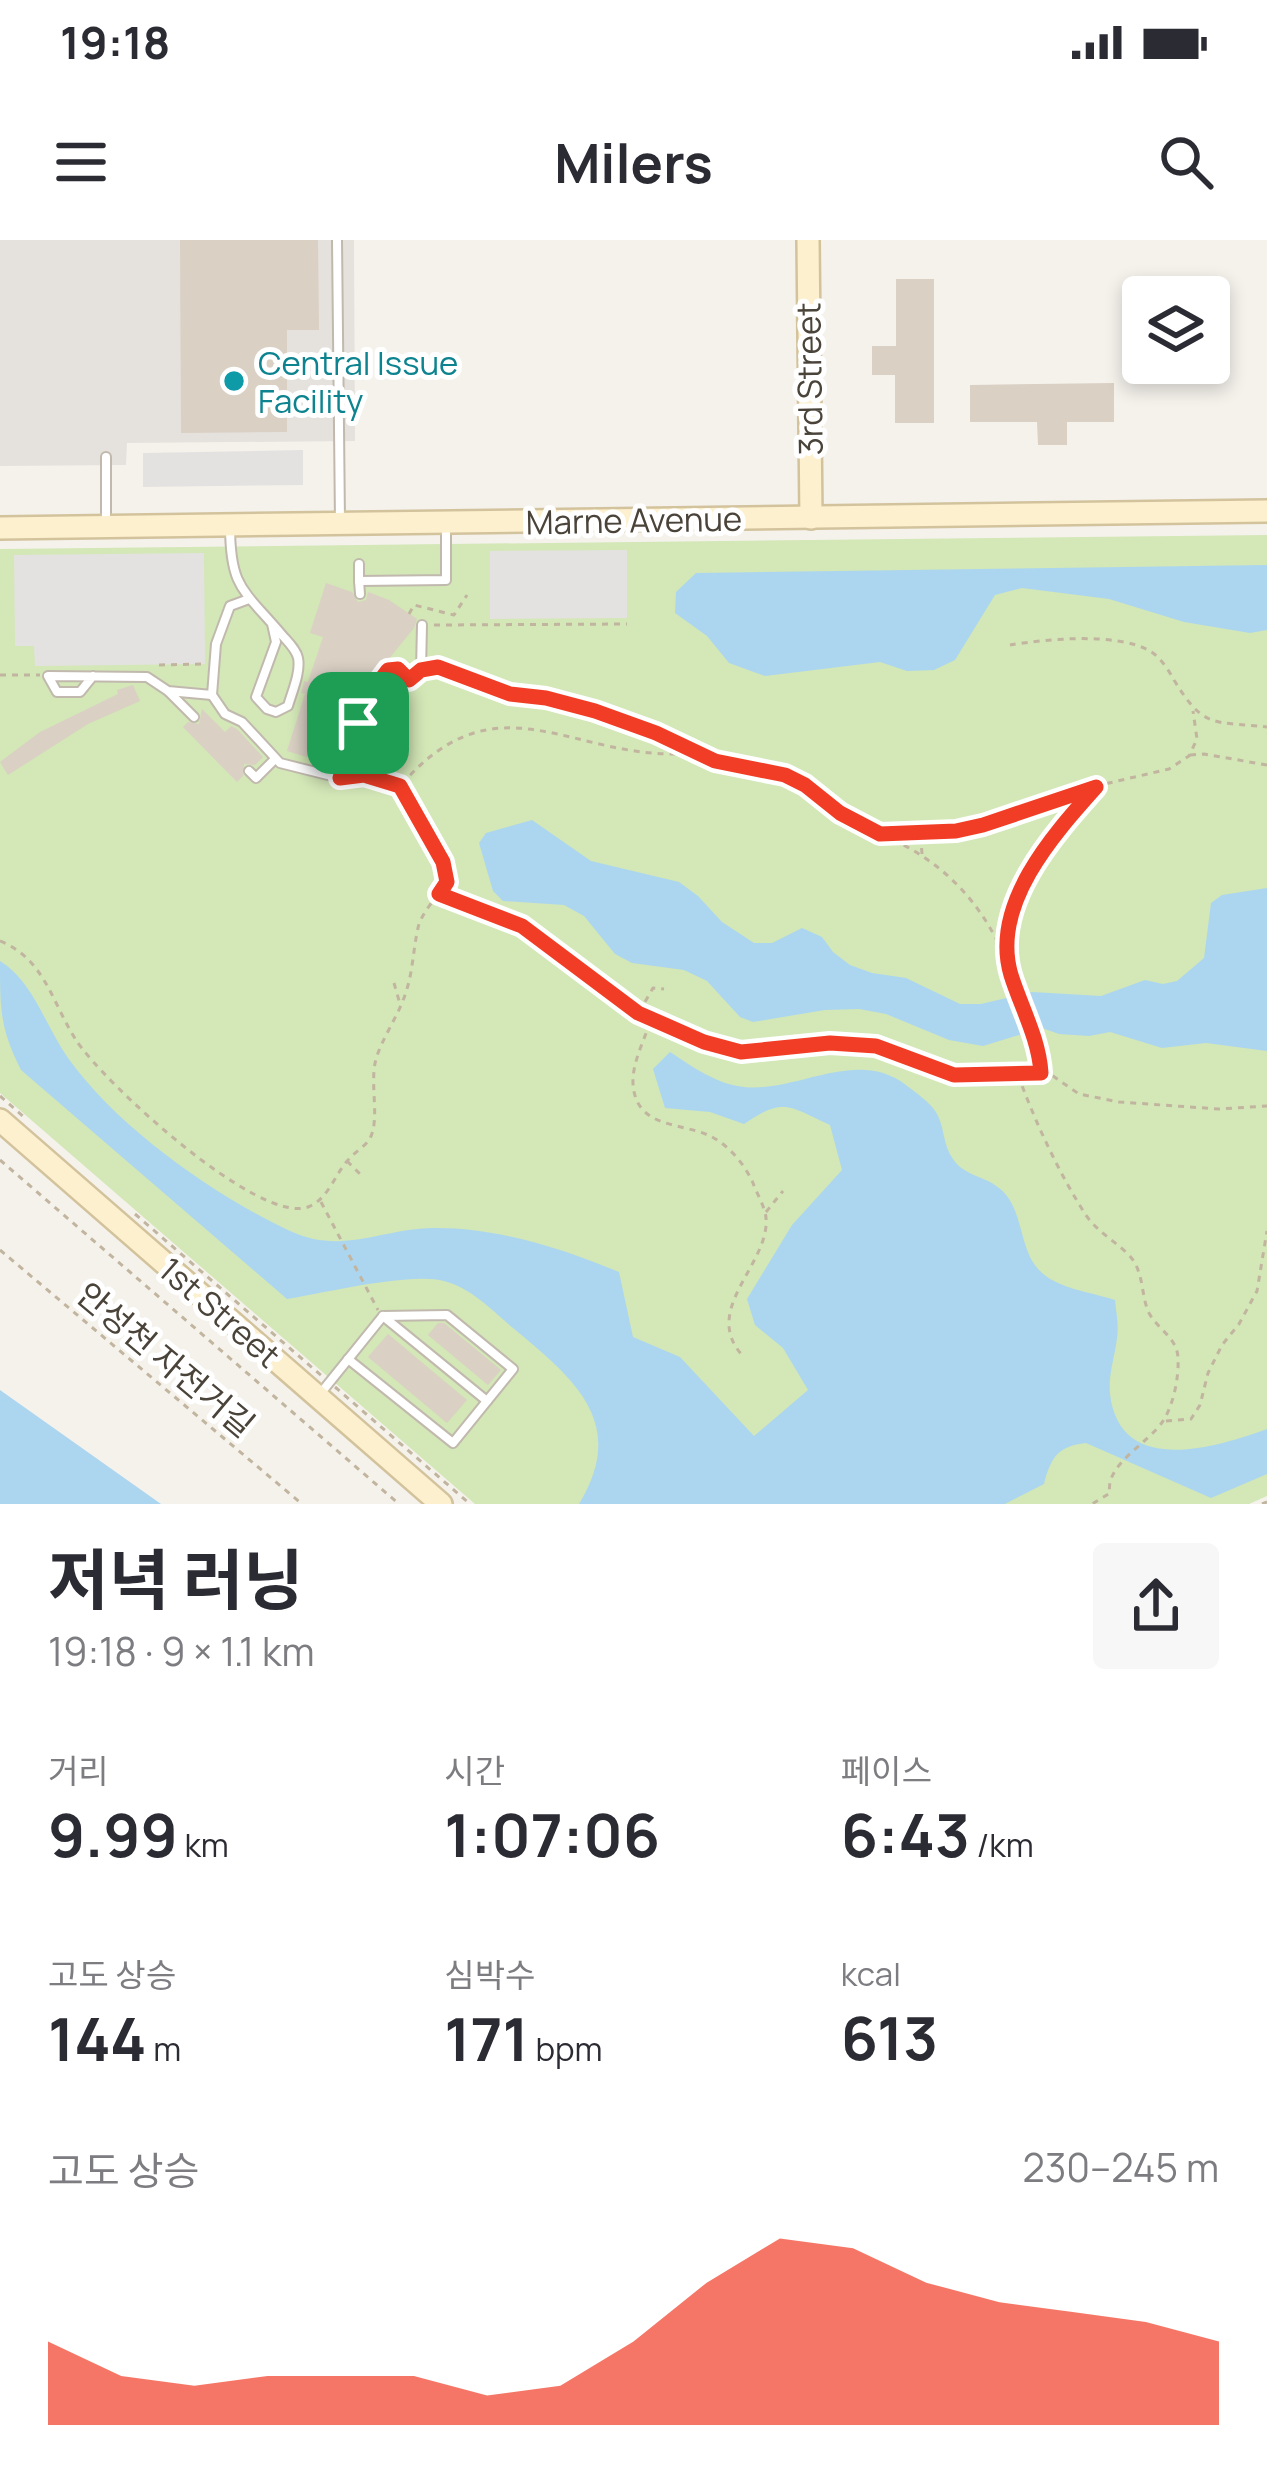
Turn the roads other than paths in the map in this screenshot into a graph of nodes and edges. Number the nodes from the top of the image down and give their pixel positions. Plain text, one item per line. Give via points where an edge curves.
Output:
1 (337, 240) edge
2 (808, 240) edge
3 (106, 457) dead end
4 (1267, 512) edge
5 (811, 518) junction
6 (446, 522) junction
7 (340, 524) junction
8 (230, 525) junction
9 (106, 526) junction
10 (0, 528) edge
11 (359, 564) dead end
12 (359, 581) junction
13 (360, 594) dead end
14 (249, 599) junction
15 (272, 624) junction
16 (422, 625) road end
17 (93, 676) junction
18 (409, 680) junction
19 (168, 691) junction
20 (212, 694) junction
21 (194, 717) dead end
22 (358, 723) junction
23 (275, 759) junction
24 (249, 771) dead end
25 (0, 1120) edge
26 (383, 1316) junction
27 (348, 1359) junction
28 (324, 1390) junction
29 (488, 1401) junction
30 (441, 1504) edge

1 - 7 lane
2 - 5 street, 3rd Street
3 - 9 lane
4 - 5 street, Marne Avenue
5 - 6 street, Marne Avenue
6 - 7 street, Marne Avenue
6 - 12 lane via 446,580
7 - 8 street, Marne Avenue
8 - 9 street, Marne Avenue
8 - 14 lane via 230,568
9 - 10 street, Marne Avenue
11 - 12 lane
12 - 13 lane
14 - 15 lane
14 - 20 lane via 230,606 216,644
15 - 15 lane via 276,642 256,697 276,712 288,706 300,662
16 - 18 lane via 421,670
17 - 17 lane via 80,692 57,692 48,676
17 - 19 lane via 147,677
18 - 22 lane
18 - 22 lane via 388,670
19 - 20 lane
19 - 21 lane
20 - 23 lane
22 - 23 lane via 340,778
23 - 24 lane via 256,778
25 - 28 street, 1st Street
26 - 27 lane
26 - 29 lane
26 - 29 lane via 447,1315 514,1369
27 - 28 lane
27 - 29 lane via 453,1443
28 - 30 street, 1st Street

